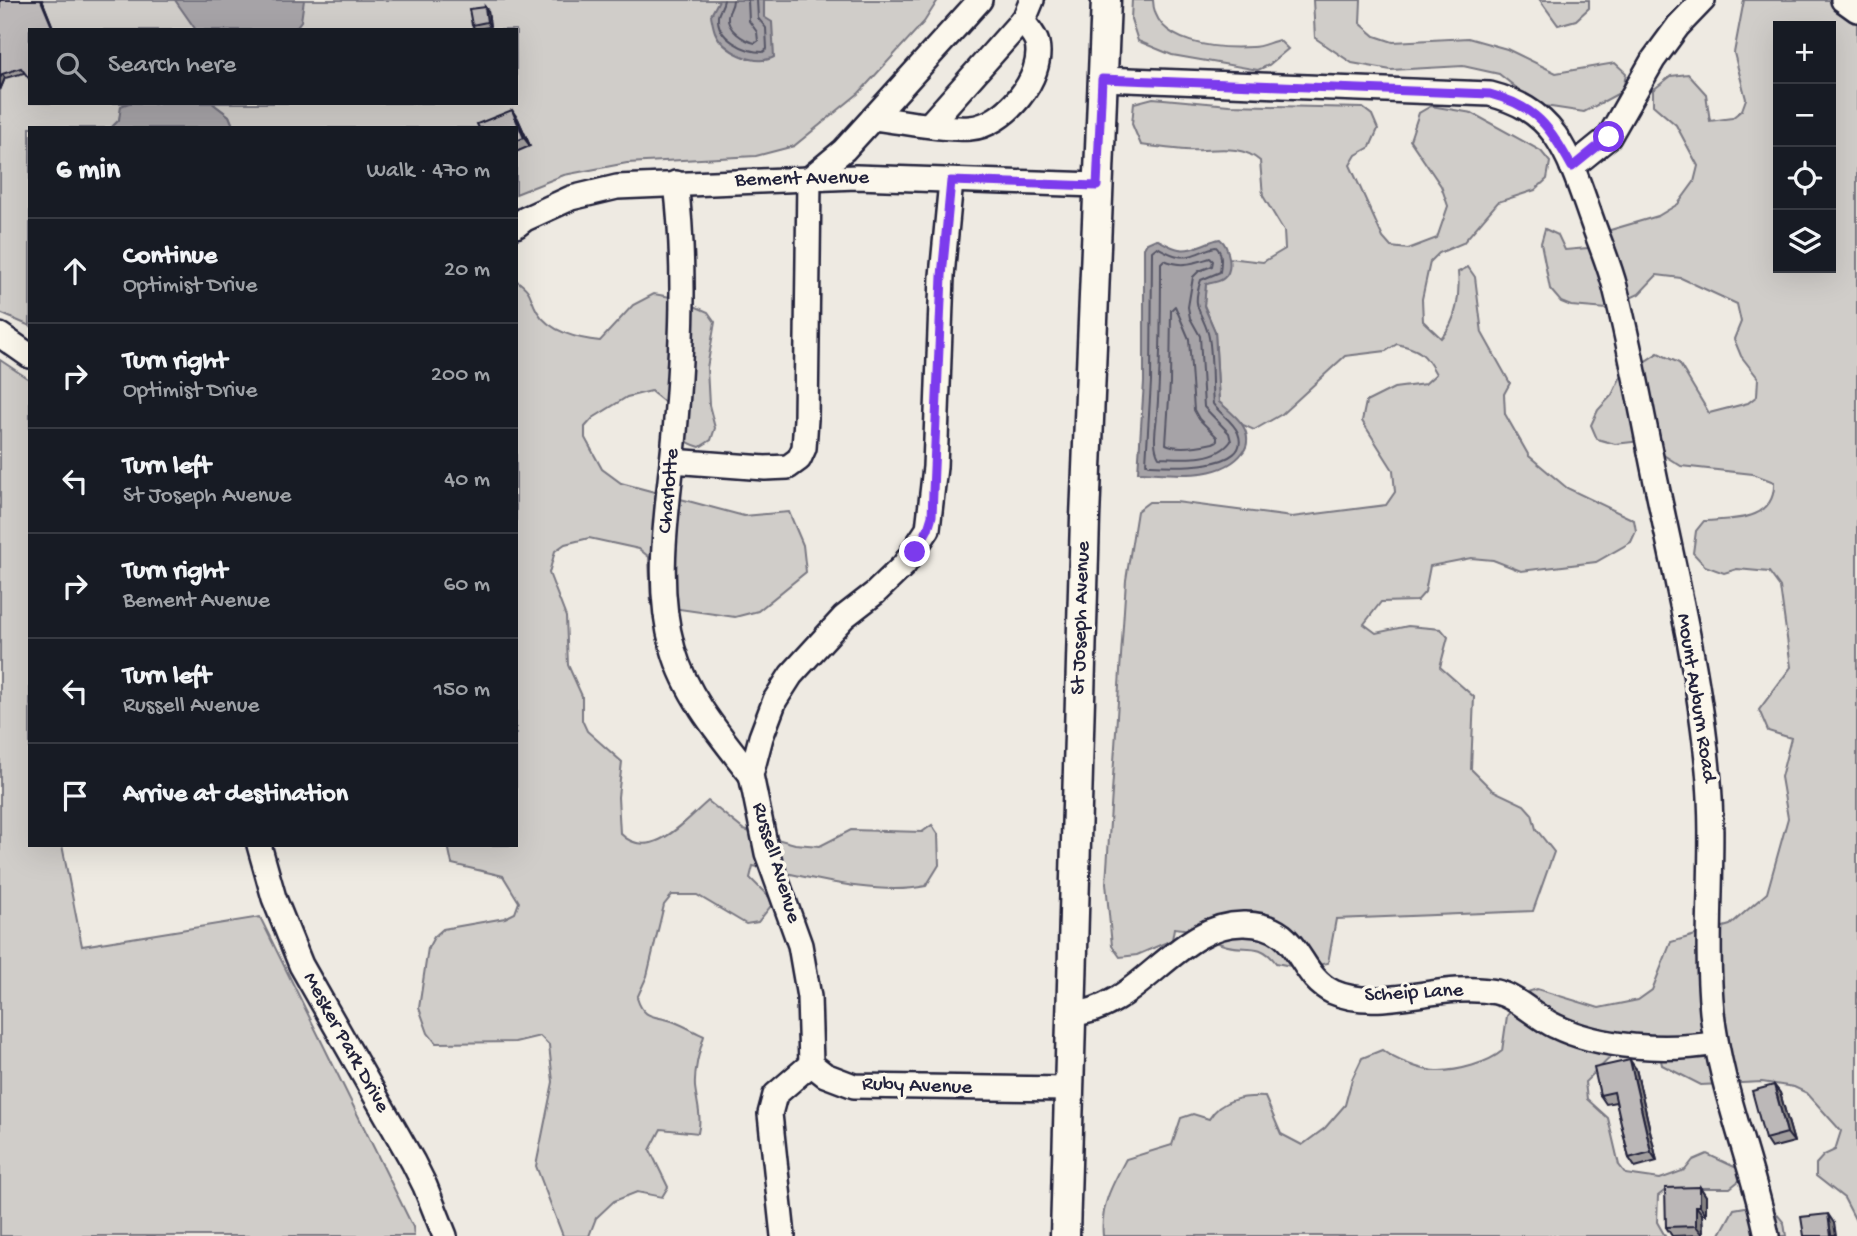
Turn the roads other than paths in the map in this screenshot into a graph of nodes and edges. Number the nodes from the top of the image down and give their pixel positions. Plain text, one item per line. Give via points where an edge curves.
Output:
1 (980, 0) edge
2 (1105, 0) edge
3 (1703, 0) edge
4 (1843, 0) edge
5 (1027, 10) edge
6 (1857, 10) edge
7 (1102, 79) junction
8 (873, 118) junction
9 (929, 125) junction
10 (1572, 167) junction
11 (809, 179) junction
12 (951, 181) junction
13 (676, 183) junction
14 (1097, 186) junction
15 (518, 224) edge
16 (0, 335) edge
17 (28, 355) edge
18 (672, 461) junction
19 (751, 775) junction
20 (260, 847) edge
21 (1070, 1014) junction
22 (1716, 1043) junction
23 (811, 1064) junction
24 (1068, 1090) junction
25 (445, 1236) edge
26 (783, 1236) edge
27 (1065, 1236) edge
28 (1767, 1236) edge

1 - 8 street
2 - 7 main road, St Joseph Avenue
3 - 10 street via 1653,60 1609,137
4 - 6 street
5 - 9 street
5 - 9 street via 1037,48 1026,90 988,125 969,129
7 - 10 street, Mount Auburn Road via 1490,94 1539,116
7 - 14 main road, St Joseph Avenue
8 - 9 street
8 - 11 street
10 - 22 street, Mount Auburn Road via 1614,284 1700,709 1712,816 1709,956
11 - 12 street, Bement Avenue
11 - 13 street, Bement Avenue
11 - 18 street via 806,418 799,459 777,468
12 - 14 street, Bement Avenue
12 - 19 street, Russell Avenue via 928,529 904,565 844,617 791,675 775,700
13 - 15 street, Bement Avenue via 594,191
13 - 18 street, Charlotte via 682,306
14 - 21 main road, St Joseph Avenue
16 - 17 street
18 - 19 street, Charlotte via 664,551 673,650 699,703
19 - 23 street, Russell Avenue via 767,853 800,945 809,997
20 - 25 street, Mesker Park Drive via 301,965 413,1161
21 - 22 street, Scheip Lane via 1101,1009 1199,937 1246,923 1284,936 1309,972 1335,993 1374,1000 1440,990 1497,992 1552,1025 1610,1043 1658,1047
21 - 24 main road, St Joseph Avenue
22 - 28 street, Mount Auburn Road
23 - 24 street, Ruby Avenue via 825,1075 855,1086
23 - 26 street via 772,1100
24 - 27 main road, St Joseph Avenue

